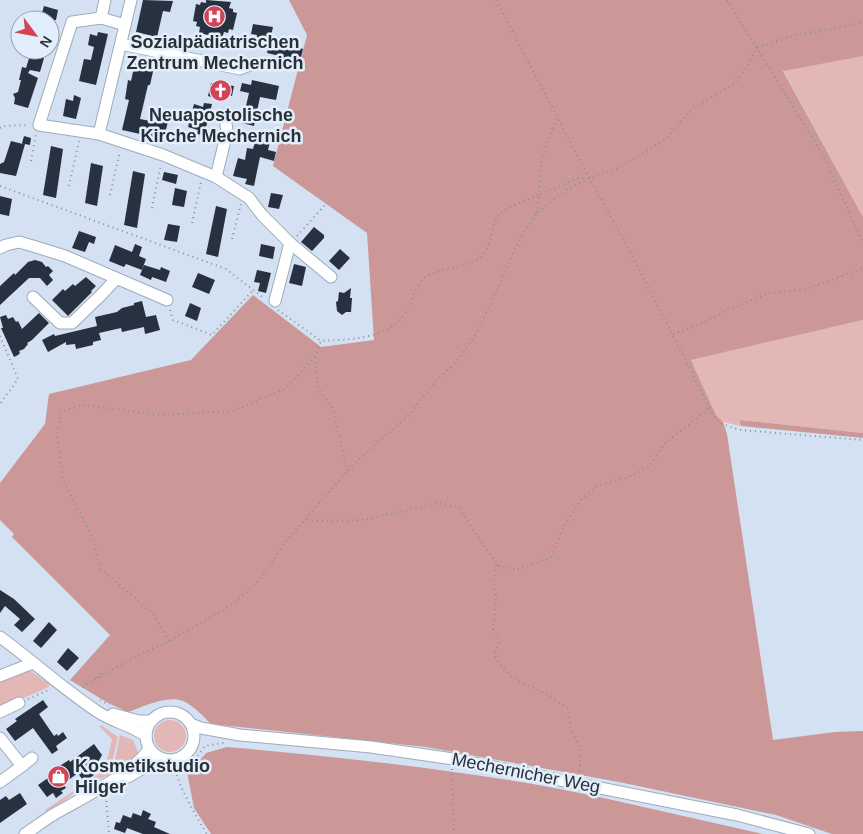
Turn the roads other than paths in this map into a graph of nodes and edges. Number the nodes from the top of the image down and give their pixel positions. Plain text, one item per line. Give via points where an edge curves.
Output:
1 (105, 0) edge
2 (131, 0) edge
3 (101, 18) junction
4 (125, 25) junction
5 (121, 44) junction
6 (255, 63) dead end
7 (225, 115) dead end
8 (99, 134) junction
9 (216, 177) junction
10 (290, 243) junction
11 (0, 248) edge
12 (331, 278) dead end
13 (116, 279) junction
14 (33, 297) dead end
15 (167, 300) road end
16 (272, 303) road end
17 (0, 637) edge
18 (33, 663) junction
19 (0, 676) edge
20 (19, 703) road end
21 (94, 709) junction
22 (0, 712) edge
23 (150, 722) junction
24 (191, 724) junction
25 (240, 735) junction
26 (146, 736) junction
27 (0, 738) edge
28 (193, 741) junction
29 (149, 748) junction
30 (32, 758) dead end
31 (159, 763) junction
32 (22, 766) junction
33 (0, 782) edge
34 (100, 792) junction
35 (25, 834) edge
36 (809, 834) edge

1 - 3 street
2 - 4 street
3 - 4 street
3 - 8 street via 72,22 38,125
4 - 5 street
5 - 6 street via 240,69
5 - 8 street
7 - 9 street via 227,132
8 - 9 street
9 - 10 street via 250,198
10 - 12 street
10 - 16 street
11 - 13 street via 19,242 64,256
13 - 14 street via 72,323 60,323
13 - 15 street
17 - 18 street
18 - 19 street
18 - 21 street
20 - 22 street
21 - 23 street
21 - 26 street
23 - 24 street, Mechernicher Weg via 156,716 171,712 186,718
23 - 26 street
24 - 25 street, Mechernicher Weg
24 - 28 street
25 - 28 street, Mechernicher Weg via 205,736
25 - 36 street, Mechernicher Weg via 371,747 453,759 737,815
26 - 29 street
27 - 32 street
28 - 31 street via 175,767
29 - 31 street
29 - 34 street via 143,758
30 - 32 street
31 - 34 street
32 - 33 street
34 - 35 street via 49,817

